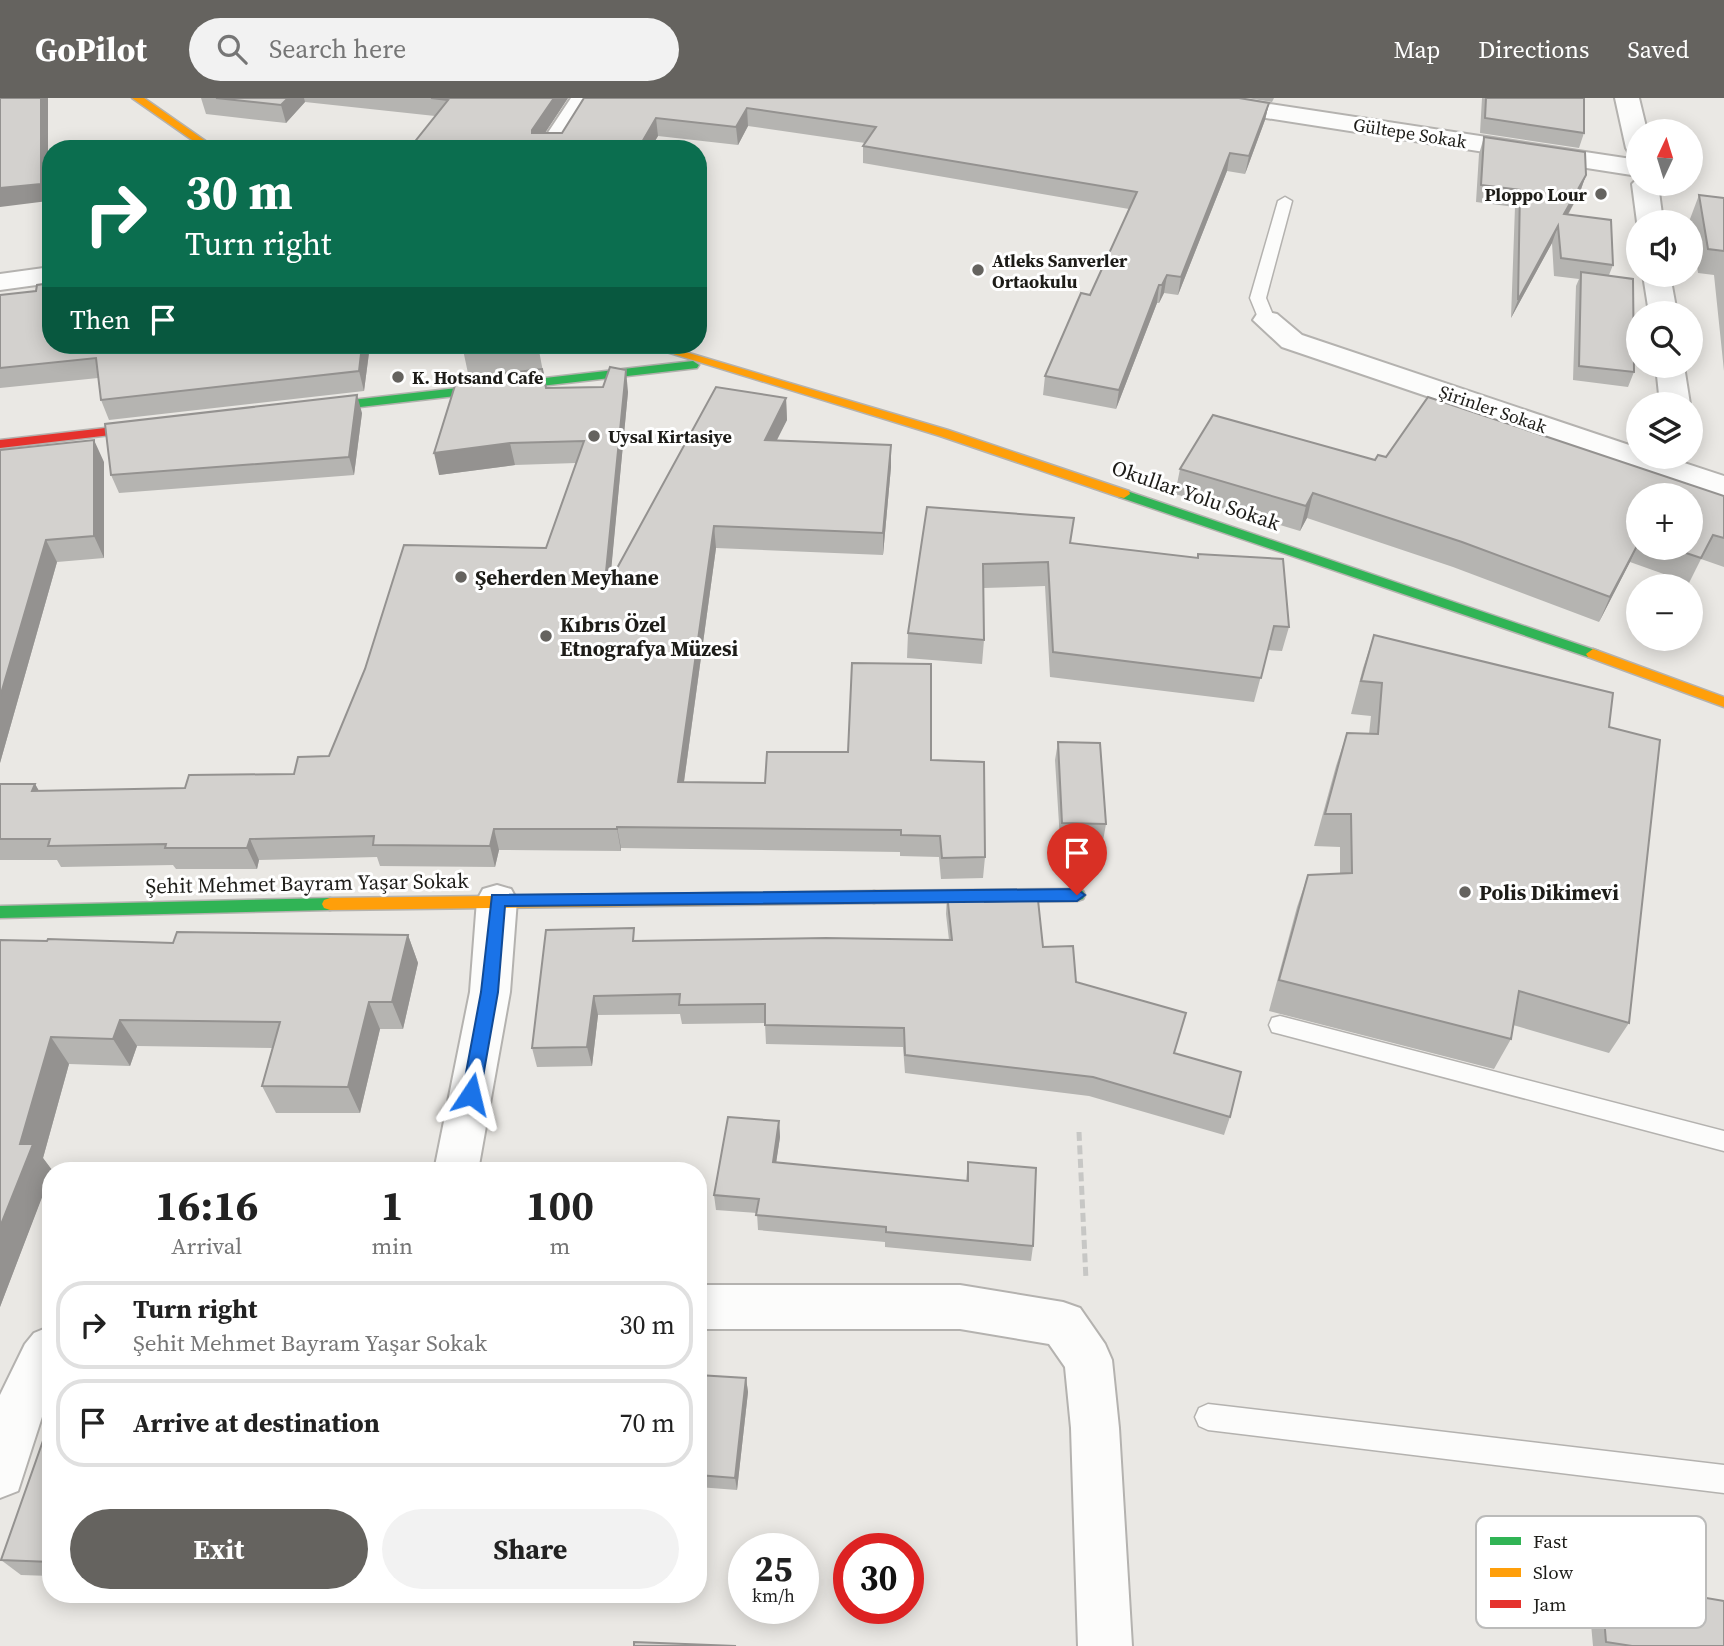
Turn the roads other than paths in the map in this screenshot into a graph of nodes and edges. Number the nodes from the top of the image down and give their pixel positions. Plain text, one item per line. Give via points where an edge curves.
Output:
1 (137, 98) edge
2 (583, 98) edge
3 (1183, 98) edge
4 (1627, 98) edge
5 (1632, 119) edge
6 (199, 140) edge
7 (555, 140) edge
8 (1626, 166) edge
9 (1285, 201) dead end
10 (42, 276) edge
11 (0, 282) edge
12 (1267, 320) joint
13 (680, 354) edge
14 (710, 363) junction
15 (287, 411) edge
16 (178, 424) edge
17 (0, 444) edge
18 (1626, 447) edge
19 (1691, 469) edge
20 (1724, 487) edge
21 (1724, 702) edge
22 (1077, 895) dead end
23 (498, 900) junction
24 (0, 912) edge
25 (1280, 1025) edge
26 (1724, 1141) edge
27 (458, 1162) edge
28 (707, 1307) edge
29 (42, 1360) edge
30 (1208, 1417) dead end
31 (0, 1473) edge
32 (1724, 1479) edge
33 (1105, 1646) edge

1 - 6 street
2 - 7 street
3 - 8 street, Gültepe Sokak
4 - 5 street
9 - 12 lane via 1258,298
10 - 11 street
12 - 18 street, Şirinler Sokak via 1292,341
13 - 14 street, Okullar Yolu Sokak
14 - 15 street
14 - 21 street, Okullar Yolu Sokak via 957,437 1540,634
16 - 17 street
19 - 20 street, Şirinler Sokak
22 - 23 street, Şehit Mehmet Bayram Yaşar Sokak
23 - 24 street, Şehit Mehmet Bayram Yaşar Sokak
23 - 27 street via 490,992
25 - 26 lane
28 - 33 street via 960,1307 1063,1324 1088,1360 1096,1428
29 - 31 street
30 - 32 lane

